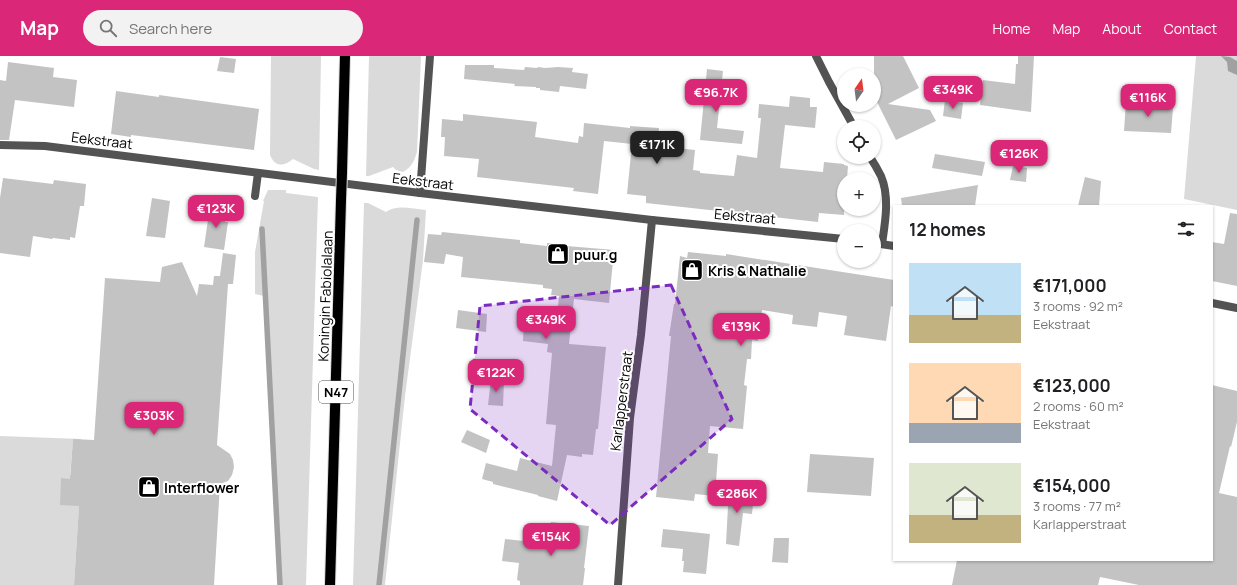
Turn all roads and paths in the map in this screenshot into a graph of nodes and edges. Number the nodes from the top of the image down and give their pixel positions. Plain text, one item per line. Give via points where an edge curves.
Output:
1 (345, 56) edge
2 (430, 56) edge
3 (816, 56) edge
4 (850, 120) edge
5 (0, 145) edge
6 (874, 164) edge
7 (258, 173) junction
8 (420, 193) junction
9 (255, 196) dead end
10 (652, 220) junction
11 (881, 234) edge
12 (837, 238) edge
13 (881, 244) edge
14 (893, 246) edge
15 (1213, 303) edge
16 (1237, 308) edge
17 (330, 585) edge
18 (618, 585) edge

1 - 17 main road, Koningin Fabiolalaan / N47, bridge
2 - 8 street
3 - 4 street
5 - 7 street, Eekstraat via 45,146
6 - 11 street via 883,185 886,217
7 - 8 street, Eekstraat
7 - 9 street
8 - 10 street, Eekstraat
10 - 12 street, Eekstraat
10 - 18 street, Karlapperstraat via 630,418
13 - 14 street
15 - 16 street

